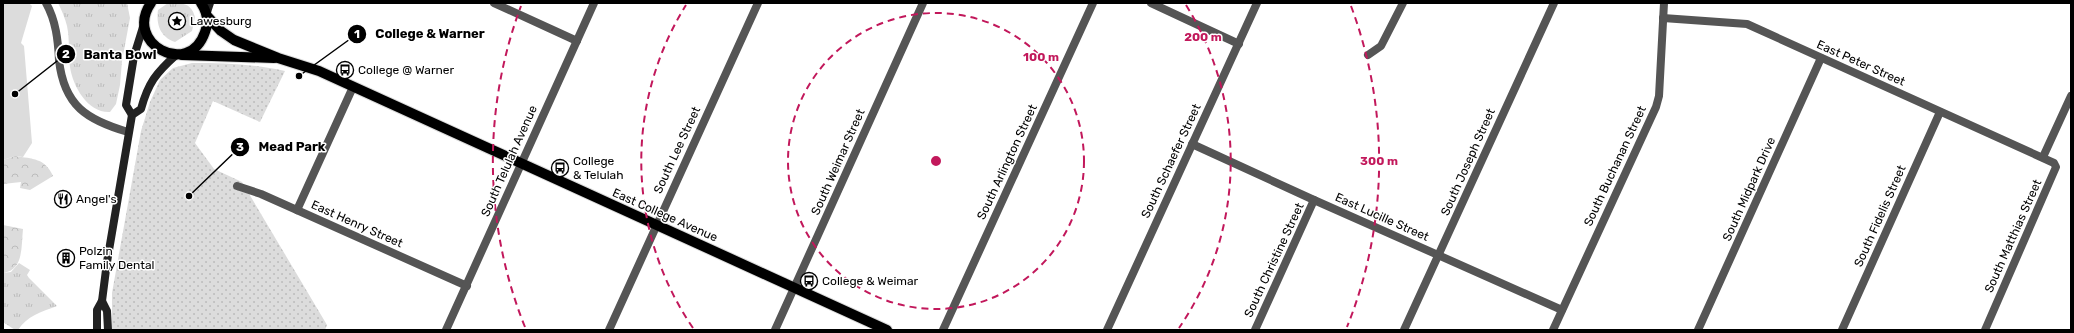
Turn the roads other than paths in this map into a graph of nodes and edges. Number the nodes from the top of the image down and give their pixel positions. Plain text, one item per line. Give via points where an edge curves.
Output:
1 (46, 3) edge
2 (142, 3) edge
3 (151, 3) edge
4 (201, 3) edge
5 (494, 3) edge
6 (594, 3) edge
7 (758, 3) edge
8 (923, 3) edge
9 (1093, 3) edge
10 (1151, 3) edge
11 (1257, 3) edge
12 (1403, 3) edge
13 (1554, 3) edge
14 (1664, 3) edge
15 (208, 10) edge
16 (1663, 18) junction
17 (144, 19) junction
18 (577, 41) junction
19 (1239, 44) junction
20 (179, 55) junction
21 (1368, 55) dead end
22 (278, 58) junction
23 (1821, 58) junction
24 (353, 87) junction
25 (2071, 96) edge
26 (1940, 112) junction
27 (132, 114) junction
28 (128, 132) junction
29 (1192, 144) junction
30 (2043, 157) junction
31 (520, 164) junction
32 (238, 186) dead end
33 (1314, 200) junction
34 (297, 210) junction
35 (657, 226) junction
36 (1439, 256) junction
37 (467, 286) junction
38 (794, 288) junction
39 (102, 301) junction
40 (1562, 310) junction
41 (97, 330) edge
42 (108, 330) edge
43 (446, 330) edge
44 (609, 330) edge
45 (775, 330) edge
46 (887, 330) edge
47 (943, 330) edge
48 (1107, 330) edge
49 (1255, 330) edge
50 (1404, 330) edge
51 (1553, 330) edge
52 (1698, 330) edge
53 (1842, 330) edge
54 (1985, 330) edge

1 - 28 street via 55,23 61,71 70,96 90,117 107,126
2 - 17 main road
3 - 17 main road
4 - 15 main road, East College Avenue
5 - 18 street
6 - 18 street, South Telulah Avenue
7 - 35 street, South Lee Street
8 - 38 street, South Weimar Street
9 - 47 street, South Arlington Street
10 - 19 street
11 - 19 street, South Schaefer Street
12 - 21 street via 1381,46
13 - 36 street, South Joseph Street
14 - 16 street, South Buchanan Street
15 - 20 main road via 206,29 201,41
15 - 22 main road, East College Avenue via 227,36
16 - 23 street, East Peter Street via 1747,24
16 - 40 street, South Buchanan Street via 1659,96 1656,107
17 - 20 main road, East College Avenue via 149,39 158,49
17 - 27 street via 134,56 126,105
18 - 31 street, South Telulah Avenue
19 - 29 street, South Schaefer Street
20 - 22 main road, East College Avenue
20 - 27 street via 157,72 147,89 141,109
22 - 24 main road, East College Avenue via 319,71
23 - 26 street, East Peter Street
23 - 52 street, South Midpark Drive
24 - 31 main road, East College Avenue
24 - 34 street
25 - 30 street
26 - 30 street, East Peter Street
26 - 53 street, South Fidelis Street
27 - 28 street
28 - 39 street
29 - 33 street, East Lucille Street
29 - 48 street, South Schaefer Street
30 - 54 street, South Matthias Street via 2051,160 2056,167
31 - 35 main road, East College Avenue
31 - 37 street, South Telulah Avenue
32 - 34 street, East Henry Street
33 - 36 street, East Lucille Street
33 - 49 street, South Christine Street
34 - 37 street, East Henry Street
35 - 38 main road, East College Avenue
35 - 44 street, South Lee Street
36 - 40 street, East Lucille Street
36 - 50 street, South Joseph Street
37 - 43 street, South Telulah Avenue
38 - 45 street, South Weimar Street
38 - 46 main road, East College Avenue
39 - 41 street via 97,310
39 - 42 street via 107,310
40 - 51 street, South Buchanan Street

